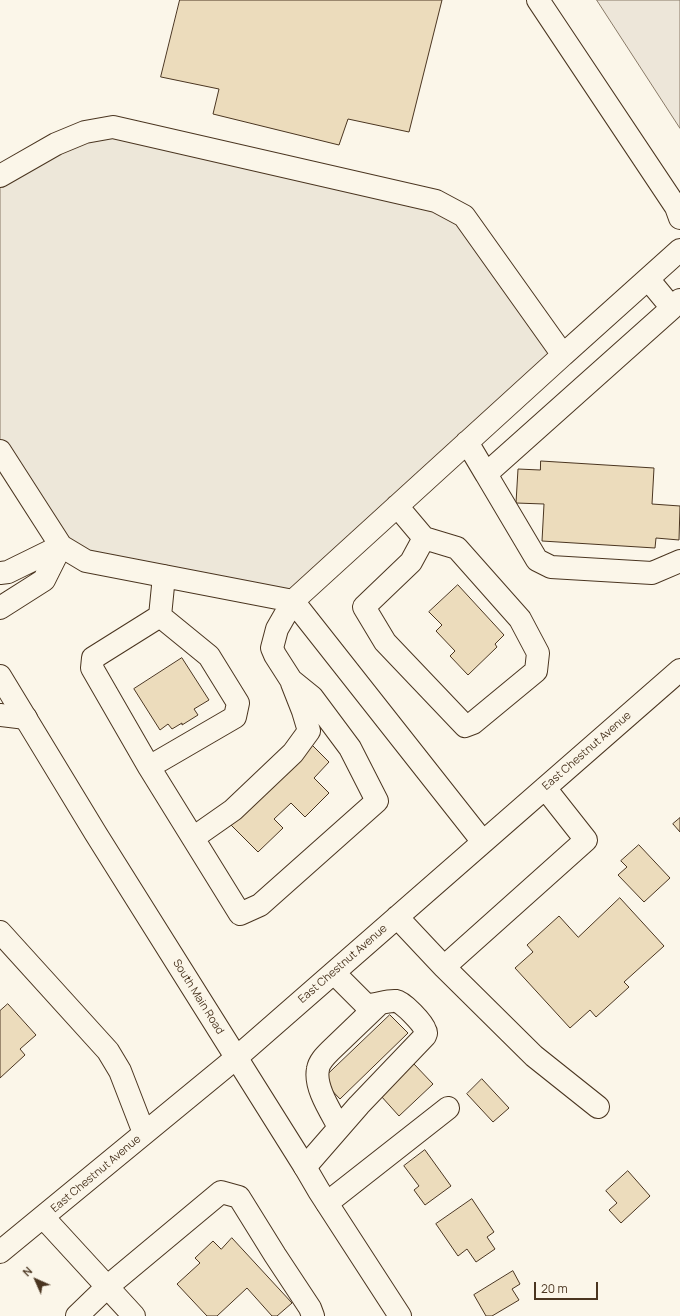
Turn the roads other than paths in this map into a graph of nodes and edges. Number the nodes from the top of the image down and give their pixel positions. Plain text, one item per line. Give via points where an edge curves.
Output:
1 (538, 0) edge
2 (0, 176) edge
3 (680, 218) edge
4 (680, 250) edge
5 (648, 279) junction
6 (676, 304) edge
7 (562, 354) junction
8 (467, 442) junction
9 (0, 451) edge
10 (486, 474) junction
11 (397, 506) junction
12 (424, 538) junction
13 (61, 546) junction
14 (680, 561) edge
15 (0, 573) edge
16 (164, 576) junction
17 (293, 601) junction
18 (0, 608) edge
19 (160, 616) junction
20 (680, 670) edge
21 (0, 676) edge
22 (291, 680) junction
23 (0, 715) edge
24 (26, 718) junction
25 (149, 767) junction
26 (545, 788) junction
27 (193, 838) junction
28 (483, 842) junction
29 (397, 917) junction
30 (0, 932) edge
31 (444, 967) junction
32 (334, 973) junction
33 (379, 1004) junction
34 (236, 1058) junction
35 (598, 1107) dead end
36 (448, 1108) dead end
37 (339, 1127) junction
38 (144, 1133) junction
39 (305, 1167) junction
40 (327, 1202) junction
41 (43, 1217) junction
42 (0, 1252) edge
43 (107, 1287) junction
44 (77, 1316) edge
45 (134, 1316) edge
46 (314, 1316) edge
47 (400, 1316) edge

1 - 3 street via 676,207
2 - 7 street via 56,144 85,132 113,126 436,201 464,216
4 - 5 street
5 - 6 street
5 - 7 street
6 - 10 street
7 - 8 street
8 - 10 street
8 - 11 street
9 - 13 street
10 - 14 street via 537,560 552,568 652,573
11 - 12 street
11 - 17 street
12 - 12 street via 411,562 364,607 385,642 465,726 473,723 536,671 538,653 520,619 457,548
13 - 15 street via 8,572
13 - 16 street via 86,561
13 - 18 street via 44,580
16 - 17 street
16 - 19 street
17 - 22 street via 277,628 272,648
17 - 28 street
19 - 25 street via 93,658 92,668
19 - 25 street via 209,656 238,703 235,717
20 - 26 street, East Chestnut Avenue
21 - 24 street, South Main Road
22 - 27 street via 309,731 293,753 233,810
22 - 27 street via 312,697 350,748 377,802 260,904 240,914
23 - 24 street
24 - 34 street, South Main Road
25 - 27 street
26 - 28 street, East Chestnut Avenue
26 - 31 street via 586,840
28 - 29 street, East Chestnut Avenue
29 - 31 street
29 - 32 street, East Chestnut Avenue
30 - 38 street via 108,1051 120,1071
31 - 35 street via 534,1056
32 - 33 street via 364,1003
32 - 34 street, East Chestnut Avenue
33 - 37 street via 330,1050 318,1069 321,1092
33 - 37 street via 398,1001 425,1028 425,1036
34 - 38 street, East Chestnut Avenue
34 - 39 street, South Main Road
36 - 40 street
37 - 39 street
38 - 41 street, East Chestnut Avenue
39 - 40 street, South Main Road
40 - 47 street, South Main Road
41 - 42 street, East Chestnut Avenue
41 - 43 street
43 - 44 street
43 - 45 street
43 - 46 street via 221,1192 239,1197

